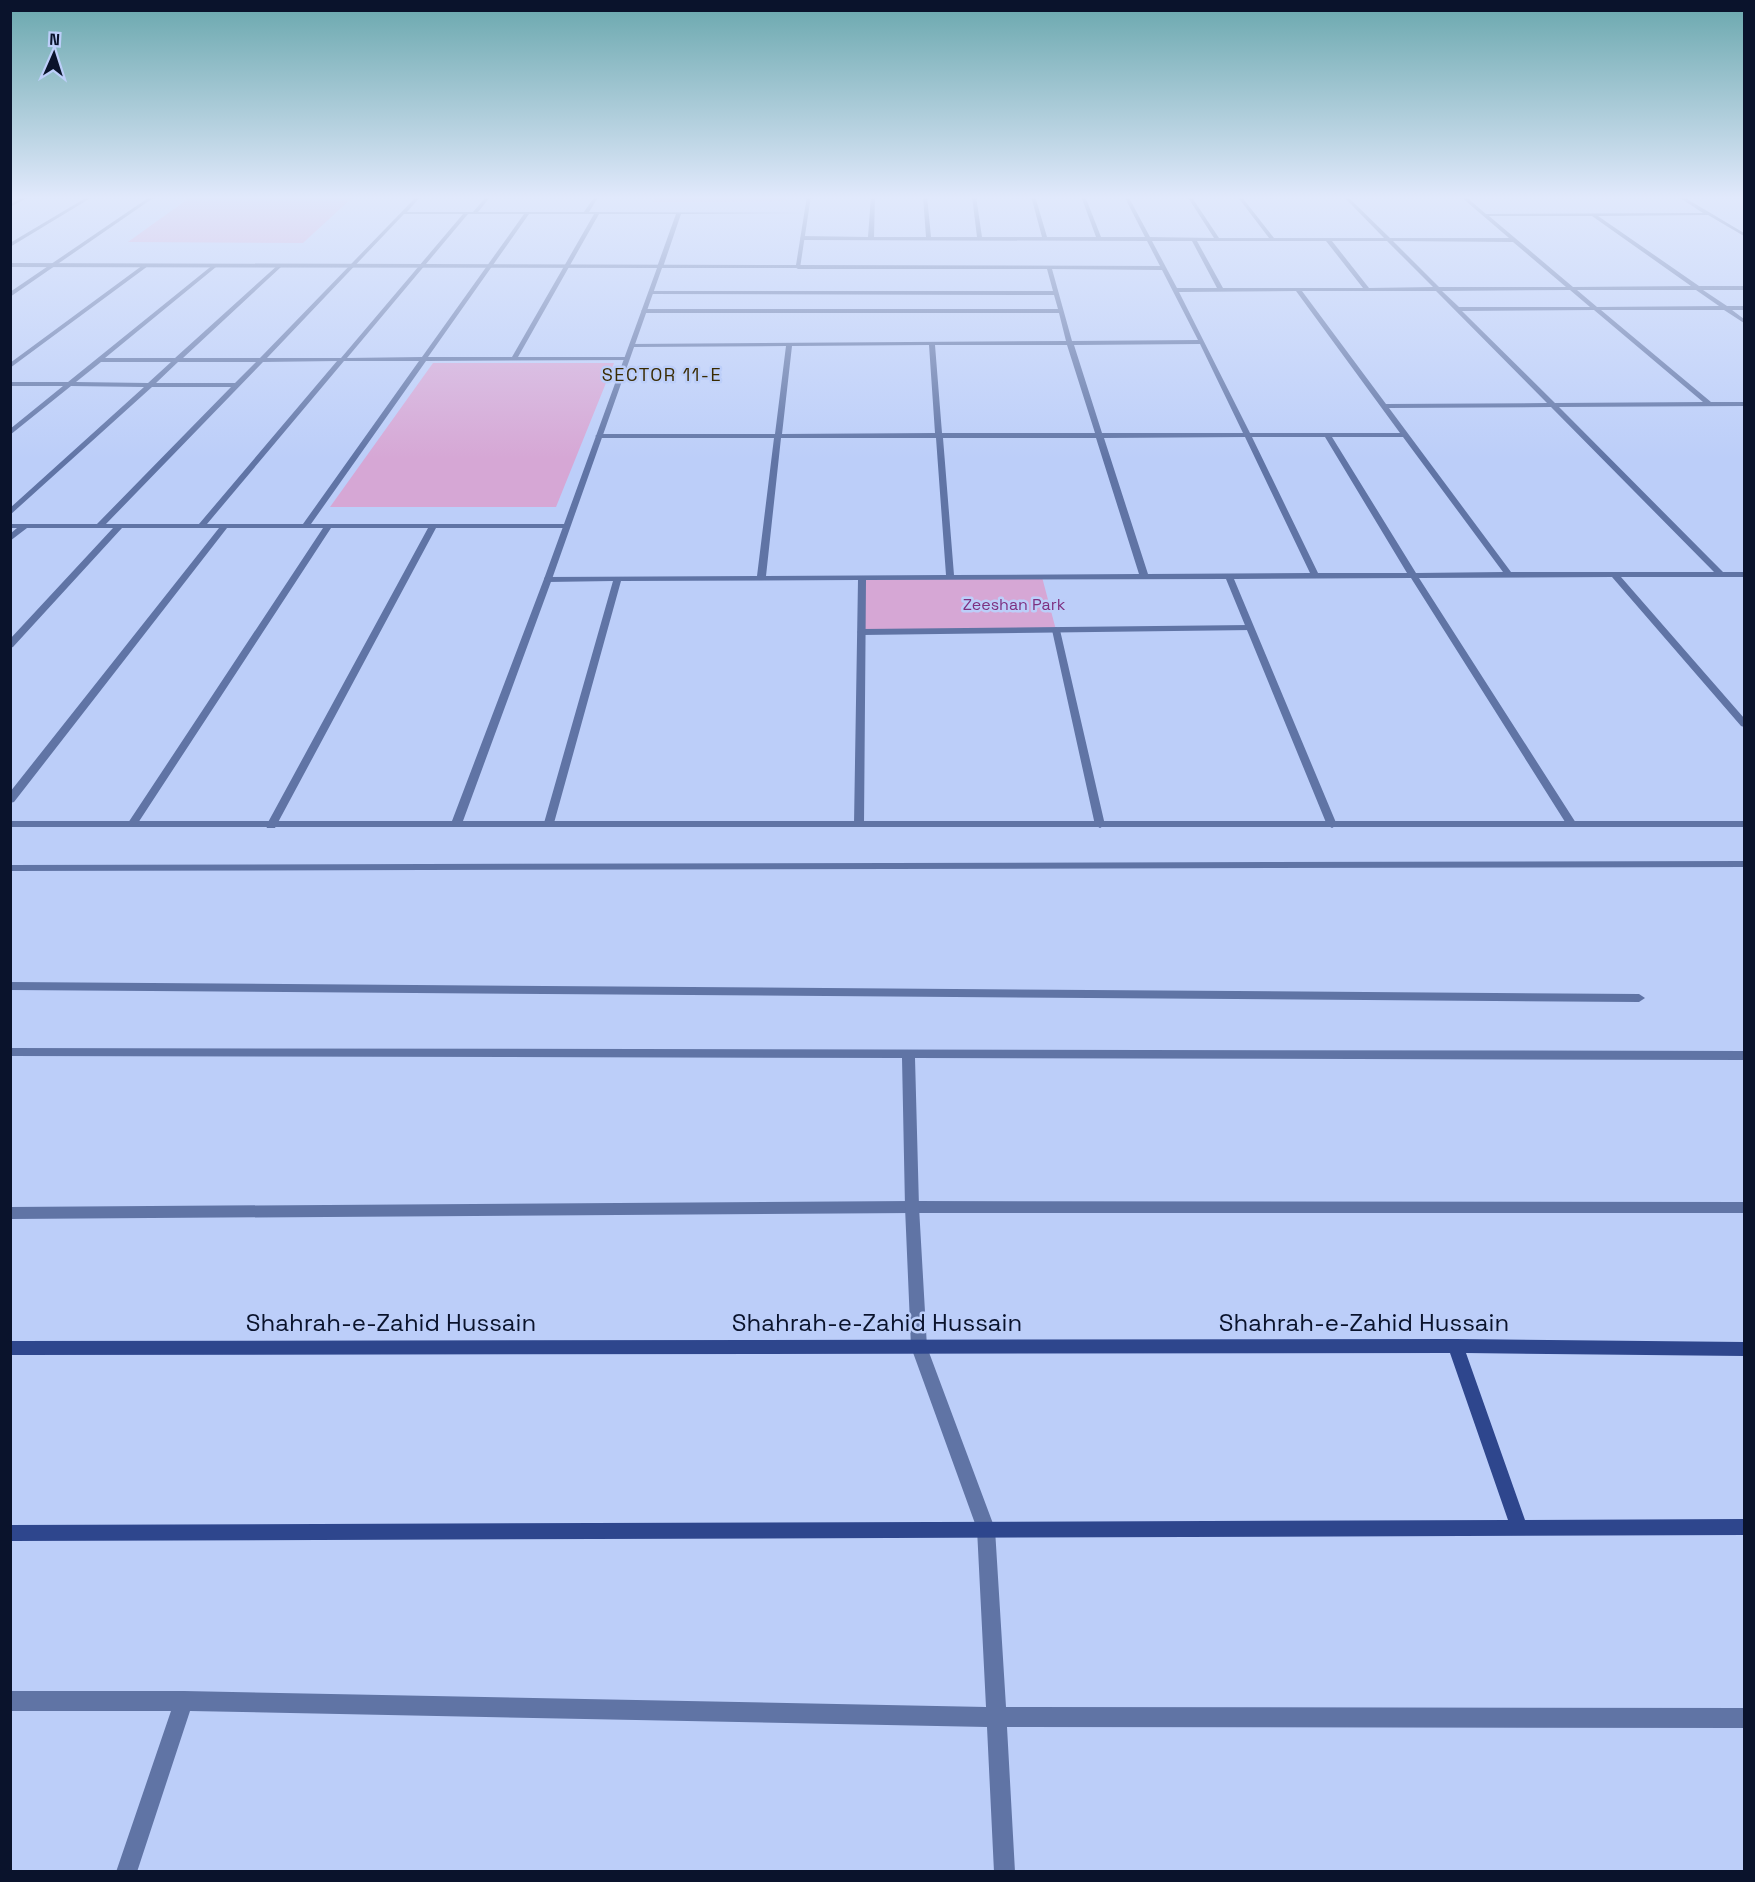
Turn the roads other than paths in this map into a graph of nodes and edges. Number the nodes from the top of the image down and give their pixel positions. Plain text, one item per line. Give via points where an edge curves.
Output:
1 (26, 284) edge
2 (122, 284) edge
3 (192, 284) edge
4 (260, 284) edge
5 (336, 284) edge
6 (407, 284) edge
7 (478, 284) edge
8 (558, 284) edge
9 (654, 284) edge
10 (1054, 284) edge
11 (1173, 284) edge
12 (1218, 284) edge
13 (1363, 284) edge
14 (1433, 284) edge
15 (1565, 284) edge
16 (1692, 284) edge
17 (1698, 288) junction
18 (1744, 288) edge
19 (1438, 289) junction
20 (1571, 289) junction
21 (1176, 290) junction
22 (1221, 290) junction
23 (1298, 290) junction
24 (1368, 290) junction
25 (651, 292) junction
26 (1056, 292) junction
27 (10, 295) edge
28 (1593, 308) junction
29 (1725, 308) junction
30 (1744, 308) edge
31 (1457, 309) junction
32 (644, 311) junction
33 (1061, 311) junction
34 (1744, 321) edge
35 (1202, 342) junction
36 (932, 343) junction
37 (1070, 343) junction
38 (789, 344) junction
39 (632, 345) junction
40 (424, 359) junction
41 (514, 359) junction
42 (627, 359) junction
43 (99, 360) junction
44 (177, 360) junction
45 (262, 360) junction
46 (342, 360) junction
47 (10, 366) edge
48 (10, 384) edge
49 (69, 384) junction
50 (150, 385) junction
51 (237, 385) junction
52 (1744, 404) edge
53 (1553, 405) junction
54 (1710, 405) junction
55 (1384, 406) junction
56 (10, 433) edge
57 (1247, 435) junction
58 (1327, 435) junction
59 (1406, 435) junction
60 (599, 436) junction
61 (778, 436) junction
62 (939, 436) junction
63 (1099, 436) junction
64 (10, 513) edge
65 (10, 525) edge
66 (25, 526) junction
67 (99, 526) junction
68 (120, 526) junction
69 (201, 526) junction
70 (225, 526) junction
71 (305, 526) junction
72 (329, 526) junction
73 (434, 526) junction
74 (566, 526) junction
75 (10, 539) edge
76 (1744, 573) edge
77 (1509, 574) junction
78 (1614, 574) junction
79 (1721, 574) junction
80 (1315, 575) junction
81 (1413, 575) junction
82 (1144, 576) junction
83 (1229, 576) junction
84 (862, 577) junction
85 (950, 577) junction
86 (618, 578) junction
87 (761, 578) junction
88 (548, 579) junction
89 (1250, 628) junction
90 (1056, 630) junction
91 (862, 632) junction
92 (10, 645) edge
93 (1744, 724) edge
94 (10, 800) edge
95 (133, 823) junction
96 (457, 823) junction
97 (549, 823) junction
98 (1571, 823) junction
99 (10, 824) edge
100 (860, 824) junction
101 (1744, 824) edge
102 (1100, 825) junction
103 (1332, 825) junction
104 (272, 826) junction
105 (1744, 864) edge
106 (10, 868) edge
107 (10, 986) edge
108 (1639, 998) dead end
109 (10, 1052) edge
110 (908, 1054) junction
111 (1744, 1055) edge
112 (912, 1208) junction
113 (1744, 1208) edge
114 (10, 1213) edge
115 (1456, 1346) junction
116 (919, 1347) junction
117 (10, 1348) edge
118 (1744, 1349) edge
119 (1520, 1527) junction
120 (1744, 1527) edge
121 (986, 1529) junction
122 (10, 1533) edge
123 (10, 1701) edge
124 (184, 1701) junction
125 (997, 1717) junction
126 (1744, 1718) edge
127 (126, 1872) edge
128 (1005, 1872) edge

1 - 27 street
2 - 47 street
3 - 43 street
4 - 44 street
5 - 45 street
6 - 46 street
7 - 40 street
8 - 41 street
9 - 25 street
10 - 26 street
11 - 21 street
12 - 22 street
13 - 24 street
14 - 19 street
15 - 20 street
16 - 17 street
17 - 18 street
17 - 20 street
17 - 29 street
19 - 20 street
19 - 24 street
19 - 31 street
20 - 28 street
21 - 22 street
21 - 35 street
22 - 23 street
23 - 24 street
23 - 55 street
25 - 26 street
25 - 32 street
26 - 33 street
28 - 29 street
28 - 31 street
28 - 54 street
29 - 30 street
29 - 34 street
31 - 53 street
32 - 33 street
32 - 39 street
33 - 37 street
35 - 37 street
35 - 57 street
36 - 37 street
36 - 38 street
36 - 62 street
37 - 63 street
38 - 39 street
38 - 61 street
39 - 42 street
40 - 41 street
40 - 46 street
40 - 71 street
41 - 42 street
42 - 60 street
43 - 44 street
43 - 49 street
44 - 45 street
44 - 50 street
45 - 46 street
45 - 51 street
46 - 69 street
48 - 49 street
49 - 50 street
49 - 56 street
50 - 51 street
50 - 64 street
51 - 67 street
52 - 54 street
53 - 54 street
53 - 55 street
53 - 79 street
55 - 59 street
57 - 58 street
57 - 63 street
57 - 80 street
58 - 59 street
58 - 81 street
59 - 77 street
60 - 61 street
60 - 74 street
61 - 62 street
61 - 87 street
62 - 63 street
62 - 85 street
63 - 82 street
65 - 66 street
66 - 67 street
66 - 75 street
67 - 68 street
68 - 69 street
68 - 92 street
69 - 70 street
70 - 71 street
70 - 94 street
71 - 72 street
72 - 73 street
72 - 95 street
73 - 74 street
73 - 104 street
74 - 88 street
76 - 79 street
77 - 78 street
77 - 81 street
78 - 79 street
78 - 93 street
80 - 81 street
80 - 83 street
81 - 98 street
82 - 83 street
82 - 85 street
83 - 89 street
84 - 85 street
84 - 87 street
84 - 91 street
86 - 87 street
86 - 88 street
86 - 97 street
88 - 96 street
89 - 90 street
89 - 103 street
90 - 91 street
90 - 102 street
91 - 100 street
95 - 99 street
95 - 104 street
96 - 97 street
96 - 104 street
97 - 100 street
98 - 101 street
98 - 103 street
100 - 102 street
102 - 103 street
105 - 106 street
107 - 108 street
109 - 110 street
110 - 111 street
110 - 112 street
112 - 113 street
112 - 114 street
112 - 116 street
115 - 116 main road, Shahrah-e-Zahid Hussain
115 - 118 main road, Shahrah-e-Zahid Hussain
115 - 119 main road
116 - 117 main road, Shahrah-e-Zahid Hussain
116 - 121 street
119 - 120 main road
119 - 121 main road
121 - 122 main road
121 - 125 street
123 - 124 street
124 - 125 street
124 - 127 street
125 - 126 street
125 - 128 street

